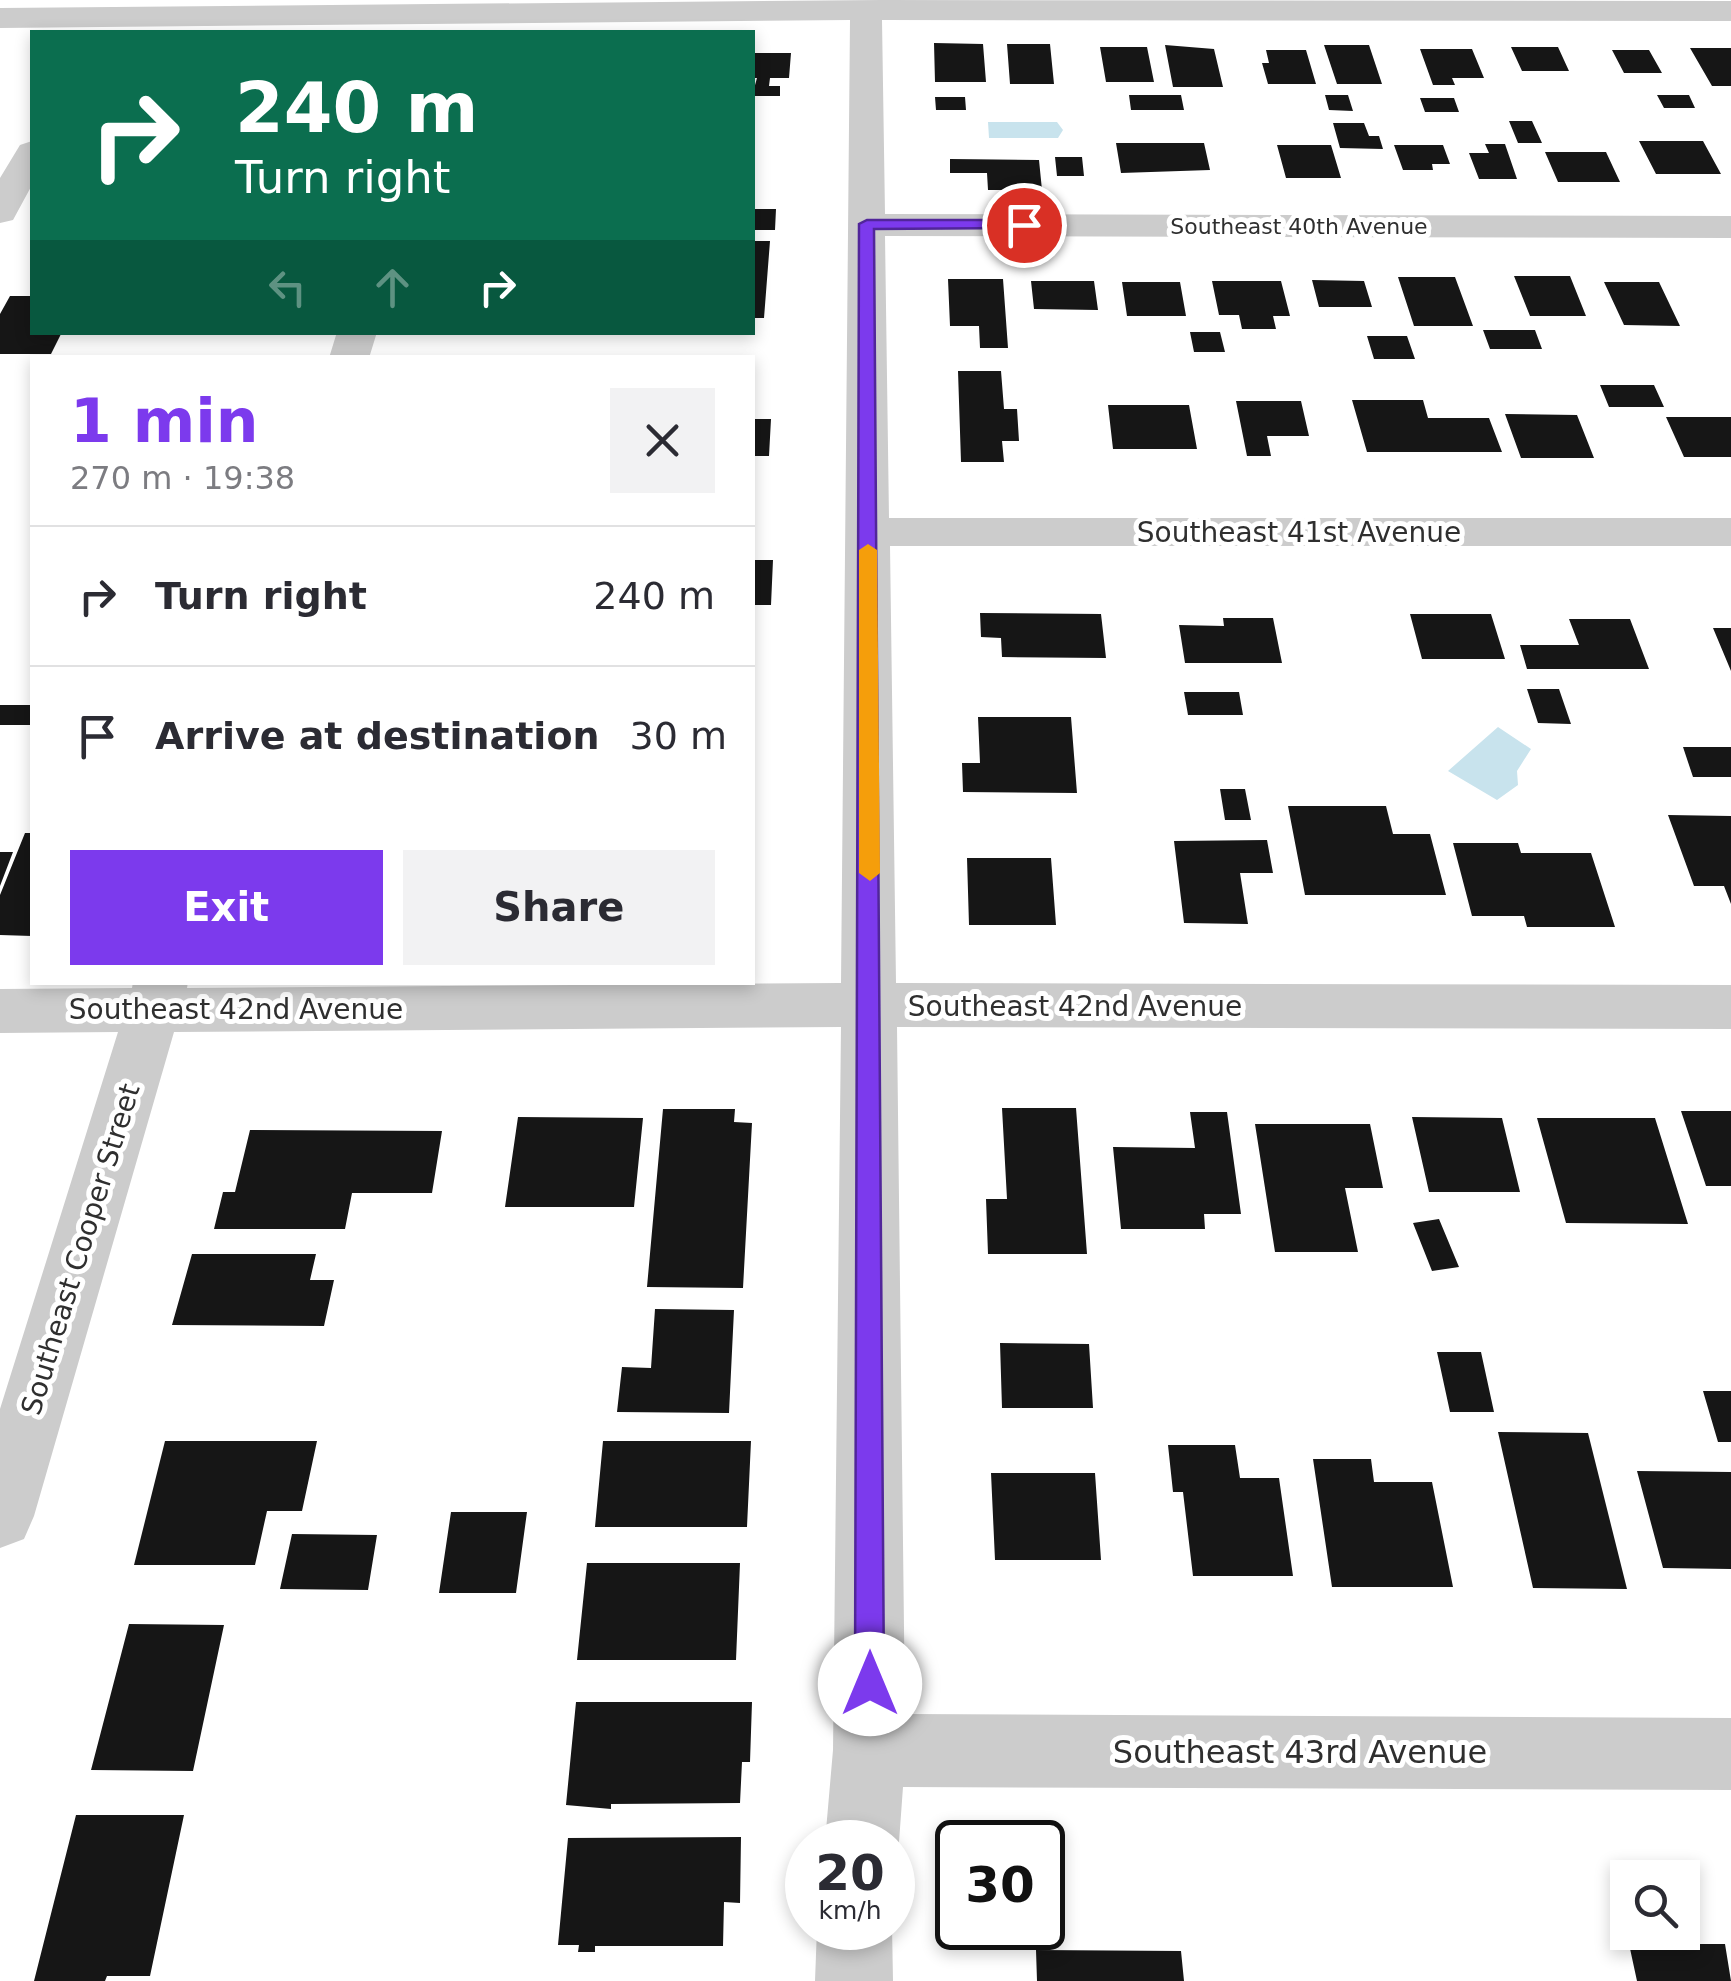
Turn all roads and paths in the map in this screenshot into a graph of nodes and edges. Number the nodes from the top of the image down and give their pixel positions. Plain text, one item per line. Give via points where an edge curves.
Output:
1 (866, 5) edge
2 (654, 6) edge
3 (1731, 11) edge
4 (452, 15) edge
5 (0, 18) edge
6 (101, 25) edge
7 (30, 156) edge
8 (0, 212) edge
9 (867, 224) junction
10 (1731, 227) edge
11 (868, 532) junction
12 (1731, 532) edge
13 (157, 996) edge
14 (870, 1005) junction
15 (1731, 1007) edge
16 (0, 1011) edge
17 (0, 1516) edge
18 (869, 1750) junction
19 (1731, 1754) edge
20 (864, 1820) edge
21 (855, 1950) edge
22 (854, 1981) edge

1 - 2 street
1 - 3 street
1 - 9 street
2 - 4 street
4 - 6 street
5 - 6 street
7 - 8 street
9 - 10 street, Southeast 40th Avenue
9 - 11 street
11 - 12 street, Southeast 41st Avenue
11 - 14 street
13 - 14 street, Southeast 42nd Avenue
13 - 16 street, Southeast 42nd Avenue
13 - 17 street, Southeast Cooper Street
14 - 15 street, Southeast 42nd Avenue
14 - 18 street
18 - 19 street, Southeast 43rd Avenue
18 - 20 street
21 - 22 street

